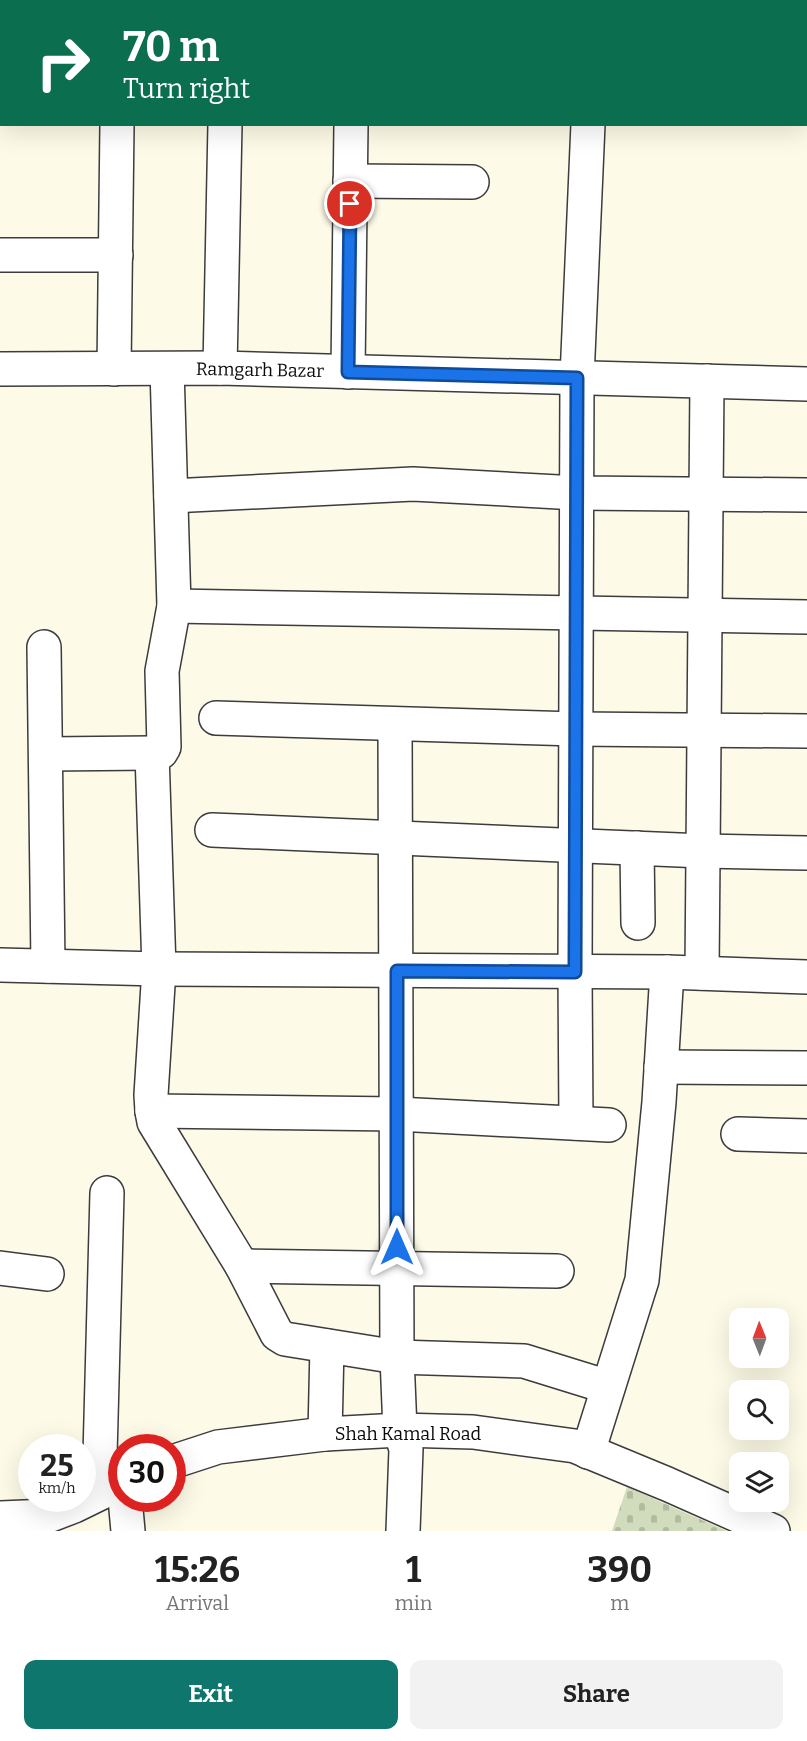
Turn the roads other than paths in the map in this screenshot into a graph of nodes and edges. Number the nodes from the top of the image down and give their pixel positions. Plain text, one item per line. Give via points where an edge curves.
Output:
1 (117, 126) edge
2 (225, 126) edge
3 (351, 126) edge
4 (588, 126) edge
5 (351, 181) junction
6 (472, 182) dead end
7 (0, 255) edge
8 (116, 255) junction
9 (220, 368) junction
10 (0, 369) edge
11 (114, 369) junction
12 (167, 369) junction
13 (348, 372) junction
14 (577, 378) junction
15 (707, 381) junction
16 (807, 384) edge
17 (577, 493) junction
18 (706, 494) junction
19 (807, 495) edge
20 (171, 496) junction
21 (174, 606) junction
22 (576, 613) junction
23 (705, 615) junction
24 (807, 617) edge
25 (44, 647) dead end
26 (216, 718) dead end
27 (395, 724) junction
28 (576, 729) junction
29 (704, 730) junction
30 (807, 731) edge
31 (152, 753) junction
32 (46, 754) junction
33 (212, 830) dead end
34 (396, 838) junction
35 (575, 846) junction
36 (637, 848) junction
37 (703, 851) junction
38 (807, 853) edge
39 (638, 923) dead end
40 (0, 965) edge
41 (48, 966) junction
42 (159, 969) junction
43 (397, 971) junction
44 (575, 972) junction
45 (668, 972) junction
46 (702, 974) junction
47 (807, 977) edge
48 (661, 1067) junction
49 (807, 1068) edge
50 (152, 1111) junction
51 (397, 1114) junction
52 (576, 1123) junction
53 (609, 1125) dead end
54 (738, 1134) dead end
55 (807, 1136) edge
56 (107, 1193) dead end
57 (242, 1266) junction
58 (0, 1268) edge
59 (397, 1269) junction
60 (557, 1271) dead end
61 (47, 1274) dead end
62 (327, 1346) junction
63 (397, 1357) junction
64 (609, 1387) junction
65 (400, 1430) junction
66 (113, 1434) edge
67 (325, 1434) junction
68 (588, 1452) junction
69 (186, 1457) edge
70 (108, 1494) edge
71 (122, 1512) edge
72 (6, 1522) edge
73 (128, 1531) edge
74 (403, 1531) edge
75 (773, 1531) edge

1 - 8 street
2 - 9 street
3 - 5 street
4 - 14 street
5 - 6 street
5 - 13 street
7 - 8 street
8 - 11 street
9 - 12 street, Ramgarh Bazar
9 - 13 street, Ramgarh Bazar
10 - 11 street, Ramgarh Bazar
11 - 12 street, Ramgarh Bazar
12 - 20 street
13 - 14 street, Ramgarh Bazar
14 - 15 street, Ramgarh Bazar
14 - 17 street
15 - 16 street, Ramgarh Bazar
15 - 18 street
17 - 18 street
17 - 20 street via 413,484
17 - 22 street
18 - 19 street
18 - 23 street
20 - 21 street
21 - 22 street
21 - 31 street via 162,670 164,751
22 - 23 street
22 - 28 street
23 - 24 street
23 - 29 street
25 - 32 street
26 - 27 street
27 - 28 street
27 - 34 street
28 - 29 street
28 - 35 street
29 - 30 street
29 - 37 street
31 - 32 street
31 - 42 street
32 - 41 street
33 - 34 street
34 - 35 street
34 - 43 street
35 - 36 street
35 - 44 street
36 - 37 street
36 - 39 street
37 - 38 street
37 - 46 street
40 - 41 street
41 - 42 street
42 - 43 street
42 - 50 street
43 - 44 street
43 - 51 street
44 - 45 street
44 - 52 street
45 - 46 street
45 - 48 street
46 - 47 street
48 - 49 street
48 - 64 street via 642,1280
50 - 51 street
50 - 57 street via 154,1122
51 - 52 street
51 - 59 street
52 - 53 street
54 - 55 street
56 - 66 street
57 - 59 street
57 - 62 street via 277,1334
58 - 61 street
59 - 60 street
59 - 63 street
62 - 63 street
62 - 67 street
63 - 64 street via 524,1361
63 - 65 street
64 - 68 street
65 - 67 street, Shah Kamal Road
65 - 68 street, Shah Kamal Road via 473,1432 575,1446
65 - 74 street via 406,1449
67 - 69 street, Shah Kamal Road via 218,1447
68 - 75 street, Shah Kamal Road
70 - 72 street via 48,1516
71 - 73 street

